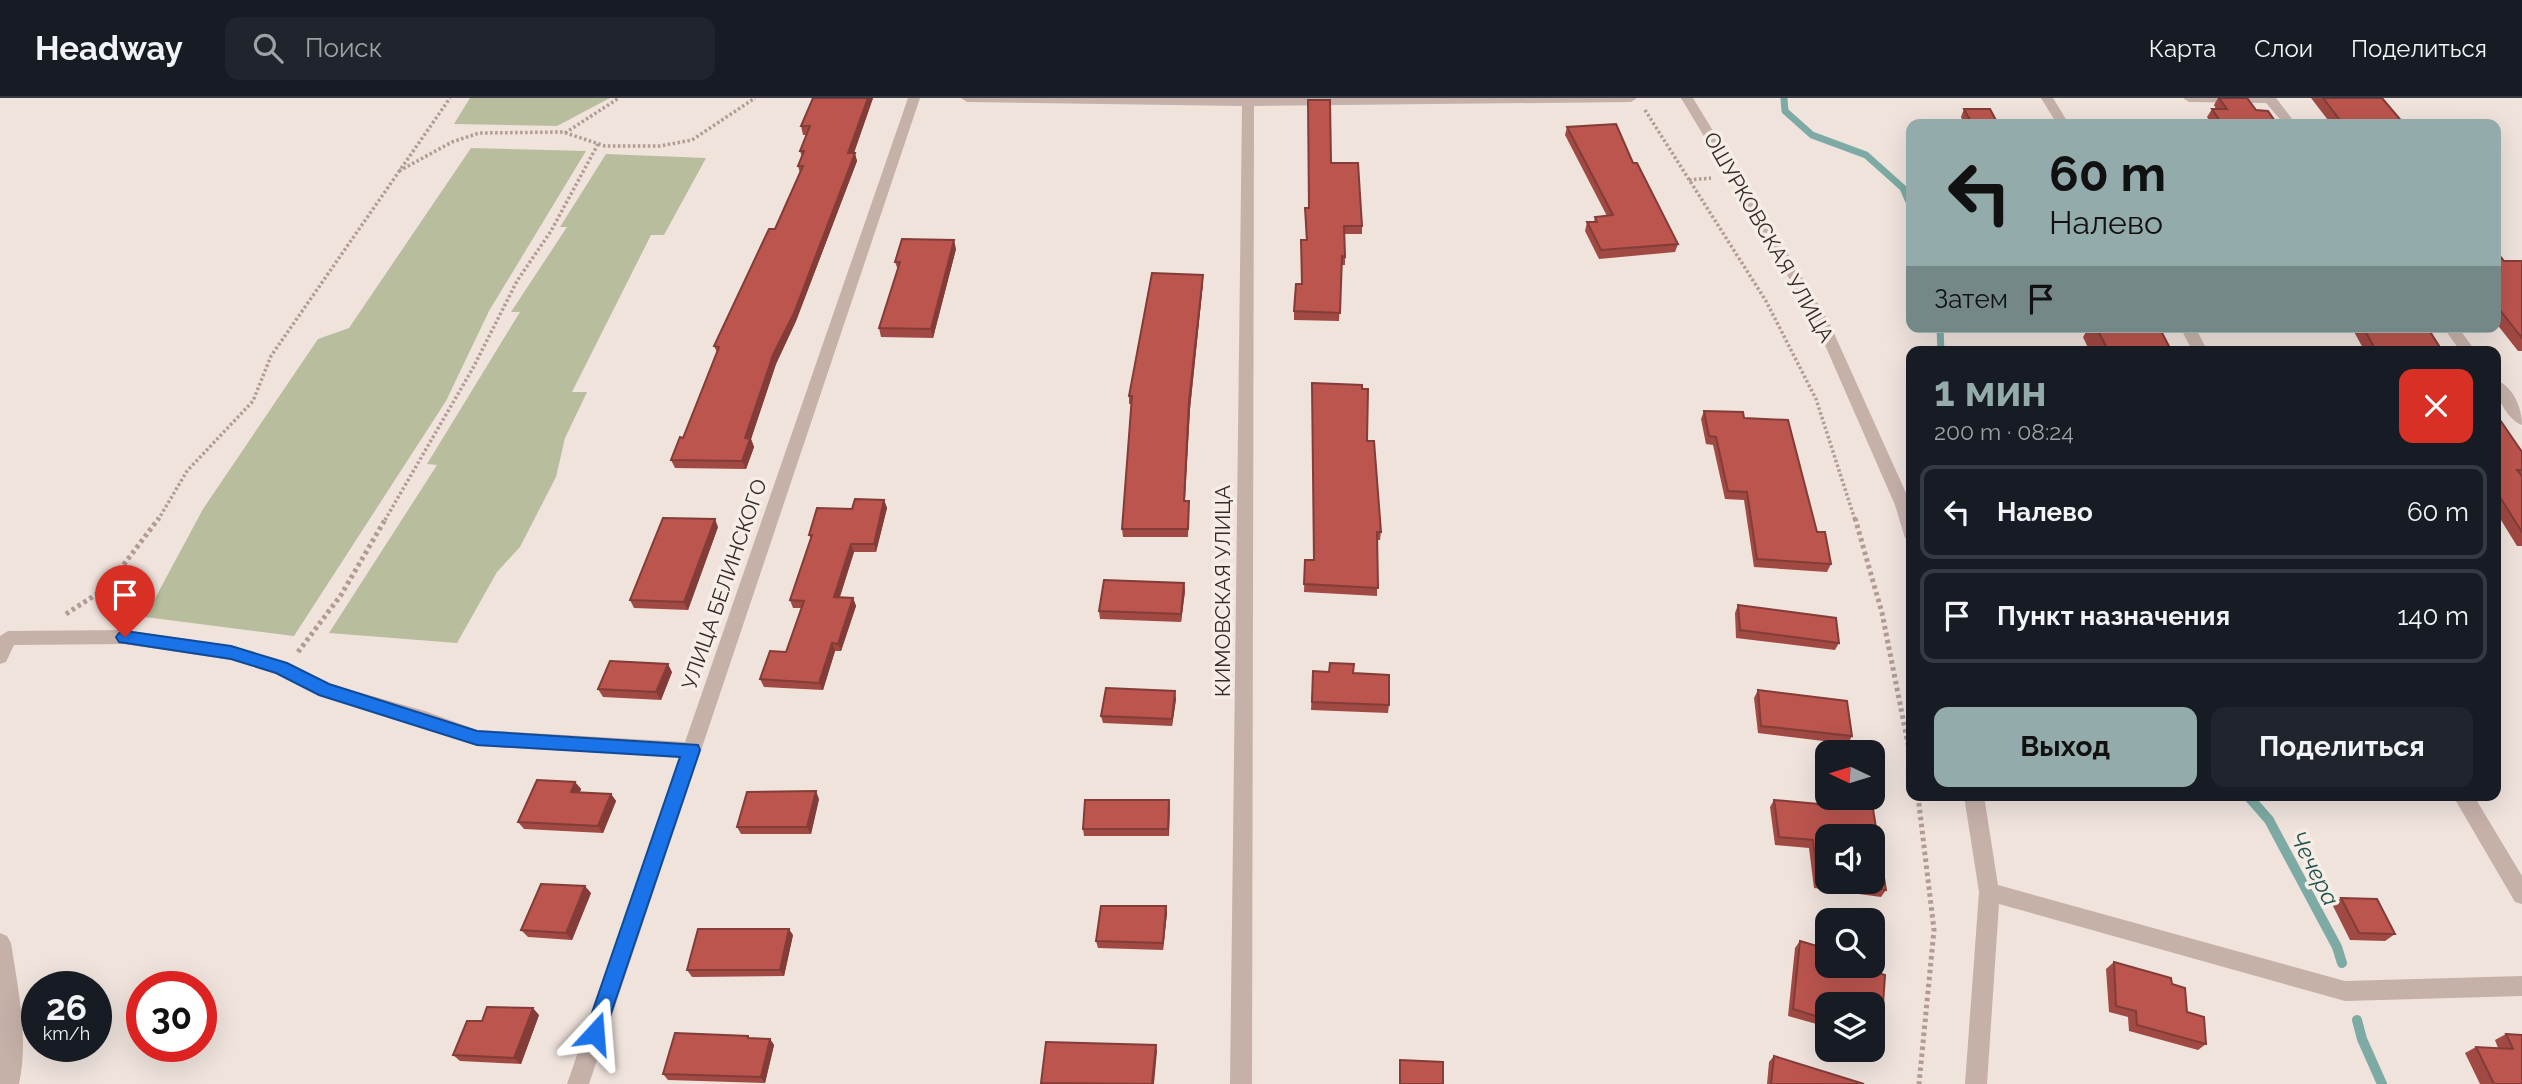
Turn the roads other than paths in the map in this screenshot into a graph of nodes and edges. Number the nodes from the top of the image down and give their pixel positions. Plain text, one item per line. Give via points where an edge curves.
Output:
1 (914, 98) edge
2 (967, 98) edge
3 (1631, 98) edge
4 (1687, 98) edge
5 (2047, 98) edge
6 (2189, 98) edge
7 (2270, 99) edge
8 (1248, 100) edge
9 (2060, 119) edge
10 (2286, 119) edge
11 (2501, 392) edge
12 (2522, 419) edge
13 (1906, 516) edge
14 (0, 657) edge
15 (691, 750) junction
16 (1975, 801) edge
17 (2466, 801) edge
18 (1989, 892) junction
19 (2522, 895) edge
20 (0, 943) edge
21 (2522, 986) edge
22 (8, 1084) edge
23 (578, 1084) edge
24 (1241, 1084) edge
25 (1976, 1084) edge

1 - 15 street, УЛИЦА БЕЛИНСКОГО
2 - 8 street
3 - 8 street
4 - 13 street, ОШУРКОВСКАЯ УЛИЦА via 1821,320
5 - 9 street
6 - 7 street
7 - 10 street
8 - 24 street, КИМОВСКАЯ УЛИЦА
11 - 12 street
14 - 15 street via 8,638 125,637 231,653 281,668 325,690 477,738
15 - 23 street, УЛИЦА БЕЛИНСКОГО
16 - 18 street
17 - 19 street
18 - 21 street via 2346,991
18 - 25 street
20 - 22 street via 13,1062

